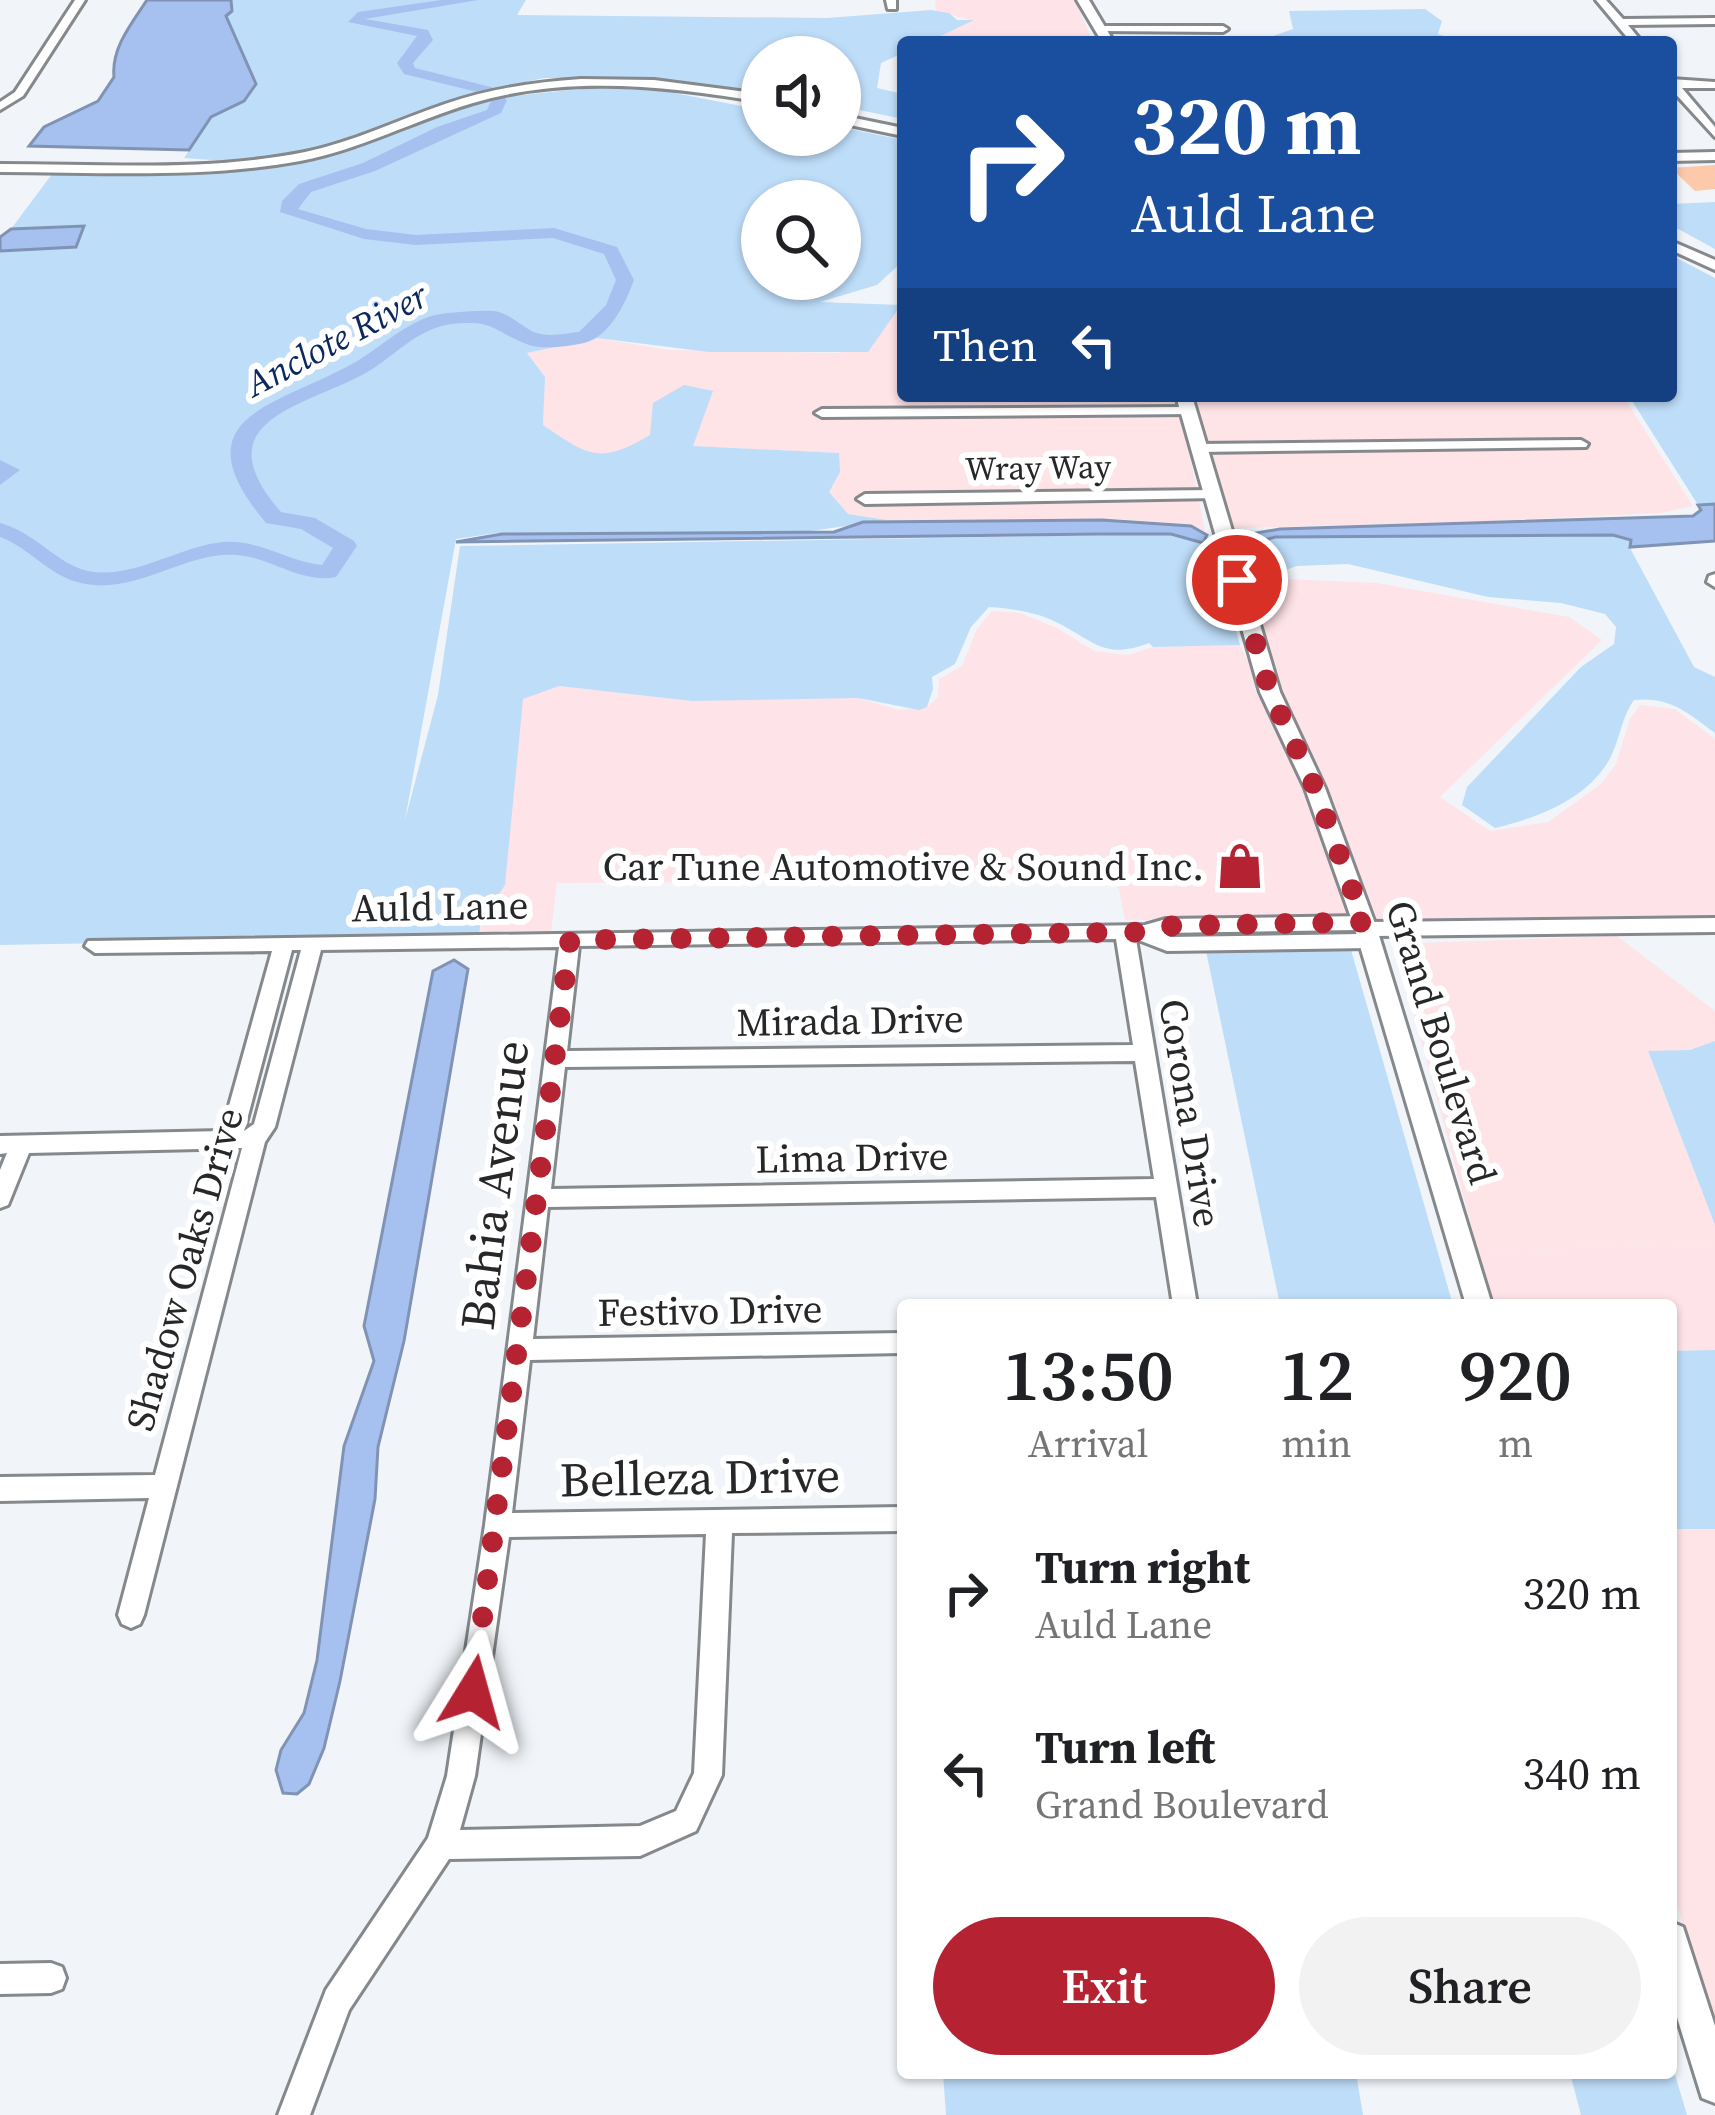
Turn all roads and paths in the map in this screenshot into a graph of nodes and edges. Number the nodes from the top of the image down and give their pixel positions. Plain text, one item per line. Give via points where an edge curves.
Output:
1 (80, 0) edge
2 (1083, 0) edge
3 (1600, 0) edge
4 (1715, 21) edge
5 (1620, 22) junction
6 (1698, 22) junction
7 (1222, 29) dead end
8 (1105, 36) edge
9 (1632, 36) edge
10 (1715, 40) edge
11 (1677, 84) edge
12 (1715, 85) edge
13 (1677, 89) edge
14 (741, 98) edge
15 (0, 107) edge
16 (861, 120) edge
17 (1709, 120) edge
18 (897, 127) edge
19 (1715, 134) edge
20 (1715, 156) edge
21 (1677, 157) edge
22 (0, 168) edge
23 (1677, 245) edge
24 (1712, 265) edge
25 (1186, 404) edge
26 (822, 413) dead end
27 (1581, 444) dead end
28 (1198, 448) junction
29 (1212, 495) junction
30 (865, 499) dead end
31 (1715, 925) edge
32 (1366, 931) junction
33 (1135, 933) junction
34 (570, 940) junction
35 (284, 944) junction
36 (313, 944) junction
37 (95, 946) dead end
38 (1144, 1053) junction
39 (555, 1059) junction
40 (243, 1140) junction
41 (11, 1144) edge
42 (1166, 1188) junction
43 (538, 1198) junction
44 (0, 1199) edge
45 (1184, 1299) edge
46 (1477, 1299) edge
47 (897, 1343) edge
48 (518, 1350) junction
49 (165, 1486) junction
50 (0, 1489) edge
51 (897, 1519) edge
52 (720, 1522) junction
53 (497, 1525) junction
54 (130, 1615) dead end
55 (441, 1845) junction
56 (1677, 1959) edge
57 (51, 1978) dead end
58 (0, 1979) edge
59 (1715, 2085) edge
60 (294, 2115) edge

1 - 15 street via 19,94
2 - 8 street
3 - 5 street
4 - 6 street
5 - 6 street
5 - 9 street
6 - 10 street
7 - 8 street
11 - 12 street
13 - 17 street
14 - 22 street via 584,82 474,99 338,149 258,164
16 - 18 street
17 - 19 street
20 - 21 street
23 - 24 street
25 - 26 street
25 - 28 street, Grand Boulevard
27 - 28 street
28 - 29 street, Grand Boulevard
29 - 30 street, Wray Way
29 - 32 street, Grand Boulevard via 1270,692
31 - 32 street, Auld Lane
32 - 33 street, Auld Lane via 1167,944
32 - 46 street, Grand Boulevard
33 - 34 street, Auld Lane
33 - 38 street, Corona Drive
34 - 36 street, Auld Lane
34 - 39 street, Bahia Avenue
35 - 36 street, Auld Lane
35 - 37 street, Auld Lane
35 - 40 street, Shadow Oaks Drive
36 - 40 street, Shadow Oaks Drive via 264,1127
38 - 39 street, Mirada Drive
38 - 42 street, Corona Drive
39 - 43 street, Bahia Avenue
40 - 41 street
40 - 49 street, Shadow Oaks Drive
41 - 44 street
42 - 43 street, Lima Drive
42 - 45 street, Corona Drive
43 - 48 street, Bahia Avenue
47 - 48 street, Festivo Drive
48 - 53 street, Bahia Avenue
49 - 50 street
49 - 54 street, Shadow Oaks Drive
51 - 52 street, Belleza Drive
52 - 53 street, Belleza Drive
52 - 55 street via 708,1775 686,1821 640,1840
53 - 55 street, Bahia Avenue via 461,1776
55 - 60 street, Bahia Avenue via 338,2001
56 - 59 street
57 - 58 street

